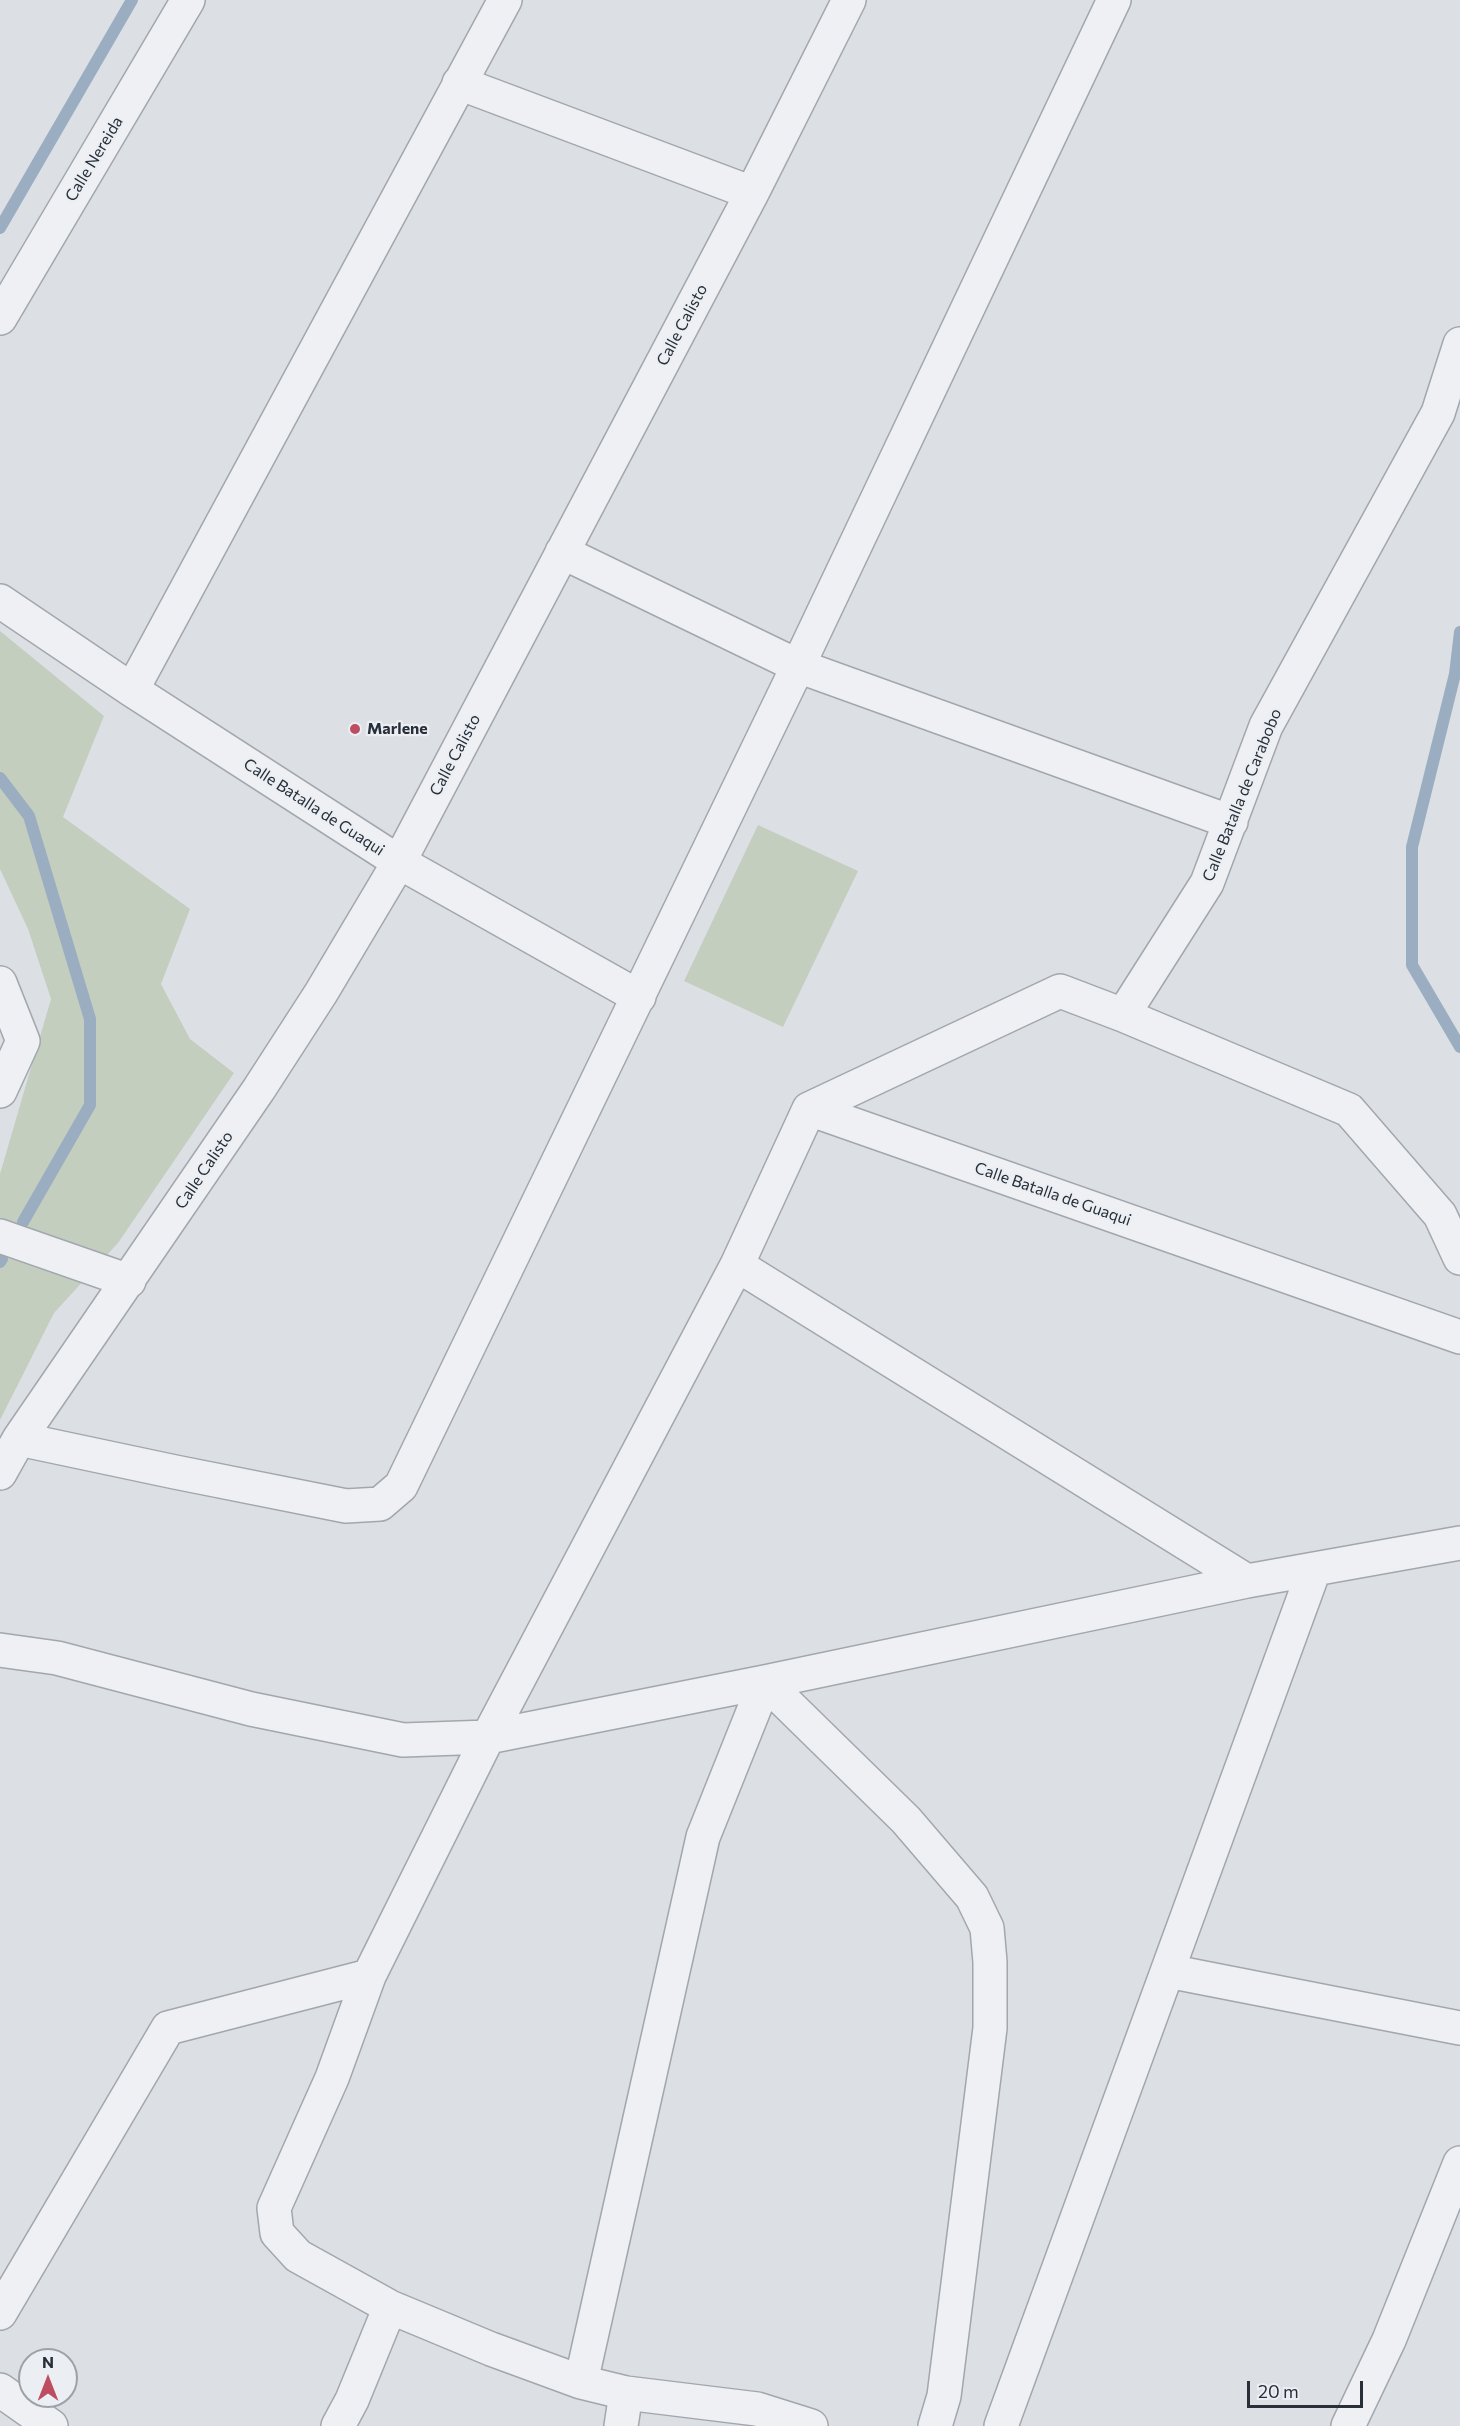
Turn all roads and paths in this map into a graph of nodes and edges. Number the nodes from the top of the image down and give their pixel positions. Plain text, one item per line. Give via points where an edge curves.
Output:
1 (188, 0) edge
2 (505, 0) edge
3 (849, 0) edge
4 (1114, 0) edge
5 (459, 83) junction
6 (752, 193) junction
7 (0, 318) edge
8 (1460, 344) edge
9 (1449, 411) edge
10 (562, 552) junction
11 (0, 601) edge
12 (798, 666) junction
13 (132, 690) junction
14 (1232, 822) junction
15 (399, 862) junction
16 (0, 983) edge
17 (639, 997) junction
18 (1124, 1015) junction
19 (0, 1091) edge
20 (809, 1108) junction
21 (0, 1236) edge
22 (1460, 1258) edge
23 (737, 1265) junction
24 (129, 1281) junction
25 (1460, 1337) edge
26 (20, 1438) junction
27 (0, 1473) edge
28 (1460, 1543) edge
29 (1314, 1570) junction
30 (1247, 1581) junction
31 (0, 1650) edge
32 (765, 1682) junction
33 (488, 1737) junction
34 (1168, 1971) junction
35 (369, 1976) junction
36 (1460, 2028) edge
37 (1460, 2163) edge
38 (390, 2307) junction
39 (0, 2313) edge
40 (581, 2382) junction
41 (0, 2390) edge
42 (626, 2393) junction
43 (51, 2426) edge
44 (338, 2426) edge
45 (621, 2426) edge
46 (811, 2426) edge
47 (935, 2426) edge
48 (1001, 2426) edge
49 (1348, 2426) edge

1 - 7 street, Calle Nereida
2 - 5 street
3 - 6 street, Calle Calisto
4 - 12 street
5 - 6 street
5 - 13 street
6 - 10 street, Calle Calisto
8 - 9 street, Calle Batalla de Carabobo
9 - 14 street, Calle Batalla de Carabobo via 1266,726
10 - 12 street
10 - 15 street, Calle Calisto
11 - 13 street, Calle Batalla de Guaqui
12 - 14 street
12 - 17 street
13 - 15 street, Calle Batalla de Guaqui
14 - 18 street, Calle Batalla de Carabobo via 1207,883
15 - 17 street, Calle Batalla de Guaqui
15 - 24 street, Calle Calisto via 321,993
16 - 19 street via 22,1041
17 - 26 street via 400,1486 380,1504 346,1506
18 - 20 street via 1060,992
18 - 22 street via 1349,1110 1440,1215
20 - 23 street
20 - 25 street, Calle Batalla de Guaqui
21 - 24 street
23 - 30 street
23 - 33 street
24 - 26 street, Calle Calisto
26 - 27 street, Calle Calisto
28 - 29 street
29 - 30 street
29 - 34 street
30 - 32 street
31 - 33 street via 57,1658 251,1709 403,1740
32 - 33 street
32 - 40 street via 703,1837
32 - 47 street via 906,1820 972,1897 987,1928 990,2028 944,2396
33 - 35 street
34 - 36 street
34 - 48 street
35 - 38 street via 332,2078 274,2208 277,2233 298,2256
35 - 39 street via 168,2028
37 - 49 street via 1389,2340
38 - 40 street
38 - 44 street
40 - 42 street
41 - 43 street
42 - 45 street
42 - 46 street via 757,2409

